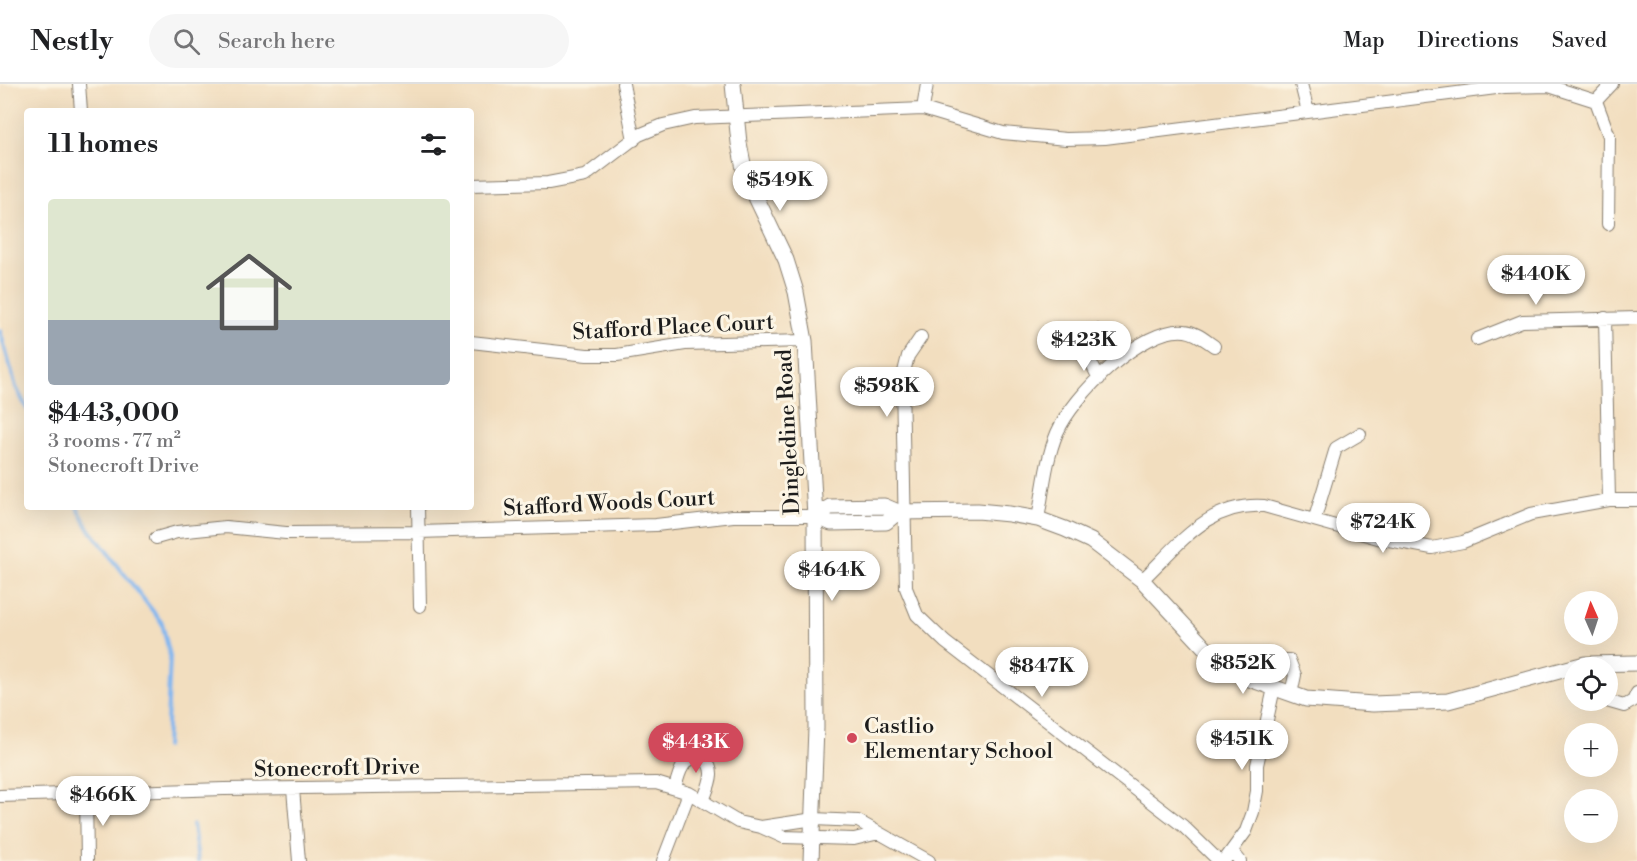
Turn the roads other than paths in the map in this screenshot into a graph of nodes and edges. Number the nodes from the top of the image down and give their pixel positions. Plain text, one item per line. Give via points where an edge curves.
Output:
1 (79, 84) edge
2 (623, 84) edge
3 (733, 84) edge
4 (927, 84) edge
5 (1301, 84) edge
6 (1612, 84) edge
7 (1596, 101) junction
8 (81, 108) edge
9 (923, 109) junction
10 (1308, 112) junction
11 (736, 114) junction
12 (634, 140) junction
13 (474, 185) edge
14 (1608, 224) dead end
15 (1605, 318) junction
16 (1637, 318) edge
17 (921, 337) dead end
18 (1477, 339) dead end
19 (805, 341) junction
20 (474, 342) edge
21 (1214, 346) dead end
22 (1126, 354) junction
23 (1099, 379) junction
24 (1360, 434) dead end
25 (1609, 500) junction
26 (1637, 501) edge
27 (418, 510) edge
28 (901, 512) junction
29 (815, 516) junction
30 (1315, 518) junction
31 (1038, 519) junction
32 (419, 532) junction
33 (156, 538) dead end
34 (1142, 580) junction
35 (420, 606) dead end
36 (1637, 663) edge
37 (1618, 664) edge
38 (1564, 670) edge
39 (1256, 682) junction
40 (1274, 688) junction
41 (1637, 693) edge
42 (1292, 694) junction
43 (1618, 704) edge
44 (675, 788) junction
45 (293, 789) junction
46 (86, 793) junction
47 (689, 793) junction
48 (0, 796) edge
49 (703, 801) junction
50 (814, 819) junction
51 (761, 827) junction
52 (879, 833) junction
53 (813, 839) junction
54 (1236, 856) edge
55 (87, 861) edge
56 (299, 861) edge
57 (663, 861) edge
58 (811, 861) edge
59 (929, 861) edge
60 (1219, 861) edge
61 (1224, 861) edge

1 - 8 street
2 - 12 street
3 - 11 street, Dingledine Road
4 - 9 street
5 - 10 street
6 - 7 street
7 - 10 street via 1549,86 1504,87
7 - 14 street via 1609,136
9 - 10 street via 1003,133 1066,140 1153,134
9 - 11 street
11 - 12 street via 663,125
11 - 19 street, Dingledine Road via 745,174 786,260
12 - 13 street via 585,176 548,183
15 - 16 street
15 - 18 street via 1522,321
15 - 25 street
17 - 28 street via 908,356 902,380
19 - 20 street, Stafford Place Court via 685,344 617,355
19 - 29 street, Dingledine Road
21 - 22 street via 1193,332 1168,332
22 - 23 street
22 - 23 street via 1108,335 1096,330 1085,335 1082,344
23 - 31 street via 1075,404 1055,436
24 - 30 street via 1336,448
25 - 26 street
25 - 30 street via 1531,514 1463,542 1432,548 1378,538
27 - 32 street
28 - 29 street via 886,522 831,523
28 - 31 street via 978,511
28 - 60 street via 906,588 917,615 945,642 1183,826
29 - 32 street, Stafford Woods Court
29 - 50 street, Dingledine Road
30 - 34 street via 1247,504 1226,509 1205,519
31 - 34 street via 1091,541
32 - 33 street, Stafford Woods Court via 286,533 226,527
32 - 35 street
34 - 39 street via 1207,650
36 - 37 street
38 - 42 street via 1448,700 1373,704 1306,699
39 - 40 street
39 - 42 street via 1274,660 1289,660 1296,675
40 - 42 street
40 - 54 street via 1257,765 1253,812
41 - 43 street via 1633,701
44 - 45 street, Stonecroft Drive via 656,783
44 - 47 street, Stonecroft Drive
44 - 49 street via 684,764 693,756 702,756 711,766 712,775
45 - 46 street, Stonecroft Drive
45 - 56 street
46 - 48 street, Stonecroft Drive
46 - 55 street
47 - 49 street, Stonecroft Drive
47 - 57 street
49 - 51 street, Stonecroft Drive via 738,822
50 - 51 street, Stonecroft Drive
50 - 52 street, Stonecroft Drive via 858,821
50 - 53 street, Dingledine Road
51 - 53 street, Stonecroft Drive via 783,837
52 - 53 street, Stonecroft Drive via 854,839
52 - 59 street, Stonecroft Drive
53 - 58 street, Dingledine Road
54 - 61 street

